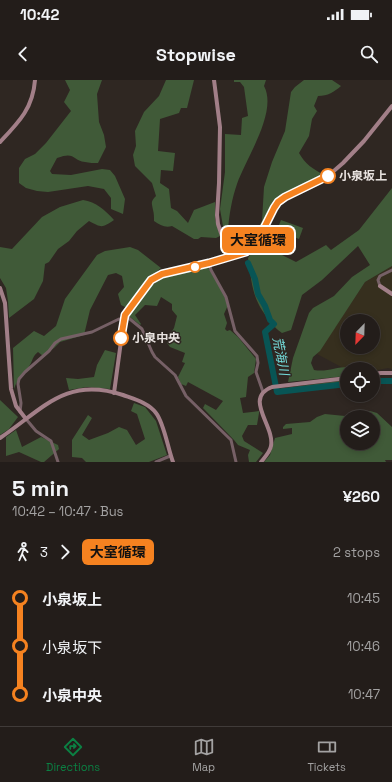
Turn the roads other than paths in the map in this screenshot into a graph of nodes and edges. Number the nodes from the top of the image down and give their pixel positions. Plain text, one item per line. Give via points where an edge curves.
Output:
1 (36, 80) edge
2 (214, 80) edge
3 (392, 106) edge
4 (0, 142) edge
5 (230, 257) junction
6 (209, 263) junction
7 (392, 270) edge
8 (380, 286) joint
9 (0, 288) edge
10 (392, 294) edge
11 (124, 317) junction
12 (392, 373) edge
13 (380, 374) edge
14 (340, 379) edge
15 (114, 392) junction
16 (263, 392) junction
17 (20, 412) junction
18 (26, 419) junction
19 (0, 438) edge
20 (170, 456) junction
21 (58, 462) edge
22 (156, 462) edge
23 (172, 462) edge
24 (236, 462) edge
25 (261, 462) edge

1 - 4 street via 27,110
2 - 5 street via 220,127 217,215
3 - 5 street via 364,142 343,163 328,176 278,202 257,242 246,252
5 - 6 street
6 - 11 street via 156,277 146,286
6 - 16 street via 226,297 234,331 257,356 256,372
7 - 8 street via 380,276
8 - 10 street
9 - 17 street via 5,302 11,389
11 - 15 street
11 - 17 street via 102,328 55,343 20,379
11 - 24 street via 142,328 155,357 175,374 186,396 231,440
12 - 13 street
14 - 16 street via 272,387
15 - 18 street via 71,392 55,399
15 - 20 street via 154,411 159,418
16 - 25 street via 260,398 262,416 270,432 271,444
17 - 18 street
18 - 19 street
18 - 21 street via 36,431 51,440
20 - 22 street
20 - 23 street

